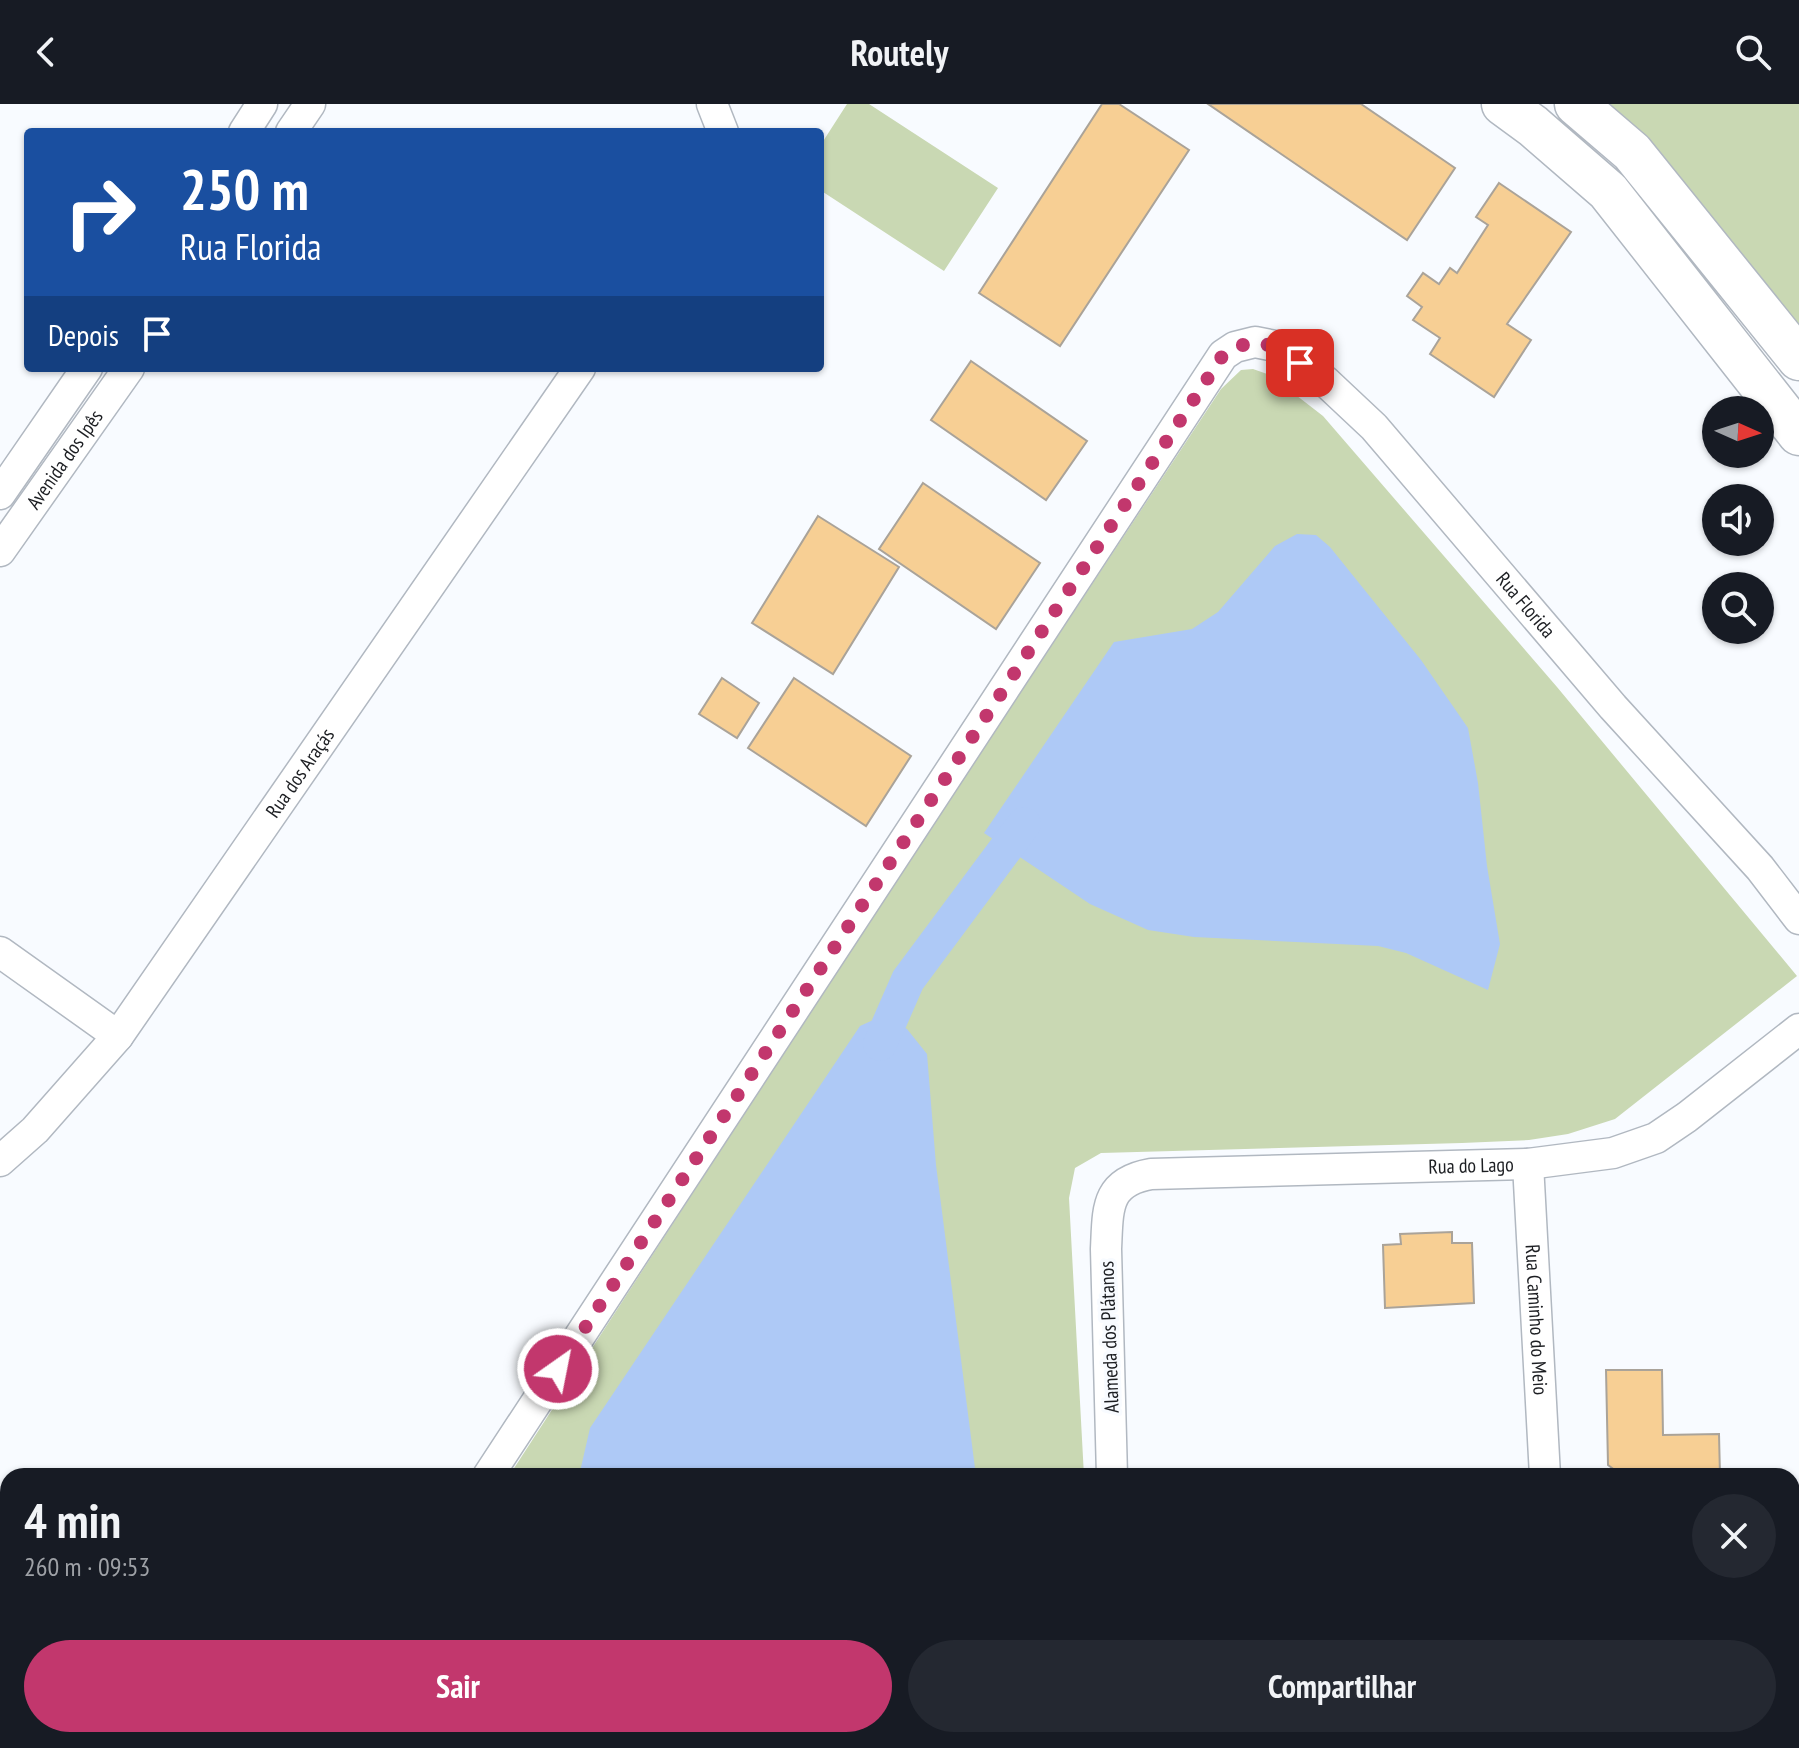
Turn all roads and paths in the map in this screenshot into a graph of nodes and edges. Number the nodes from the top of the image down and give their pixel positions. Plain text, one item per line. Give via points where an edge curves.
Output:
1 (262, 104) edge
2 (310, 104) edge
3 (712, 104) edge
4 (728, 104) edge
5 (1503, 104) edge
6 (1576, 104) edge
7 (247, 128) edge
8 (294, 128) edge
9 (723, 128) edge
10 (725, 128) edge
11 (1674, 203) junction
12 (1641, 232) junction
13 (1799, 359) edge
14 (84, 372) edge
15 (126, 372) edge
16 (577, 372) edge
17 (1799, 434) edge
18 (3, 490) edge
19 (32, 506) junction
20 (0, 551) edge
21 (1799, 919) edge
22 (0, 952) edge
23 (1799, 1029) edge
24 (118, 1036) junction
25 (0, 1161) edge
26 (1528, 1164) junction
27 (1111, 1198) joint
28 (493, 1468) edge
29 (1112, 1468) edge
30 (1545, 1468) edge

1 - 7 street
2 - 8 street
3 - 9 street
4 - 10 street
5 - 12 street via 1608,191
6 - 11 street via 1632,152
11 - 12 street
11 - 13 street
12 - 17 street
14 - 18 street, Avenida dos Ipês
15 - 19 street, Avenida dos Ipês
16 - 24 street, Rua dos Araçás
18 - 19 street
19 - 20 street, Avenida dos Ipês
21 - 28 street, Rua Florida via 1374,427 1325,381 1275,346 1255,342 1235,347 1223,355
22 - 24 street
23 - 26 street, Rua do Lago via 1656,1138 1613,1153
24 - 25 street, Rua dos Araçás via 35,1130
26 - 27 street, Rua do Lago via 1151,1174 1133,1177
26 - 30 street, Rua Caminho do Meio
27 - 29 street, Alameda dos Plátanos via 1106,1249

